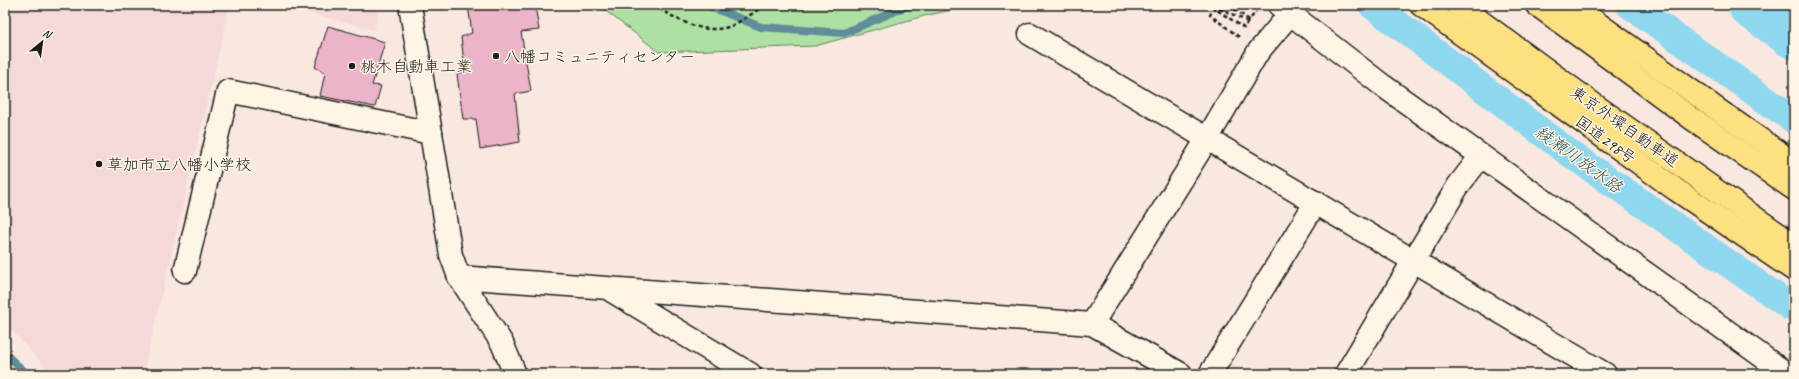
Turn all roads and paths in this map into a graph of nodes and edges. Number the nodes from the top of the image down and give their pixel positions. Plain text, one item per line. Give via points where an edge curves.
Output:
1 (410, 5) edge
2 (653, 5) edge
3 (766, 5) edge
4 (1213, 5) edge
5 (1229, 5) edge
6 (1421, 5) edge
7 (1458, 5) edge
8 (1537, 5) edge
9 (1572, 5) edge
10 (1257, 10) dead end
11 (1285, 10) edge
12 (1249, 20) junction
13 (1030, 34) dead end
14 (1273, 35) junction
15 (1258, 52) junction
16 (431, 133) junction
17 (1207, 138) junction
18 (1482, 156) junction
19 (1794, 163) edge
20 (1794, 189) edge
21 (1316, 202) junction
22 (1794, 245) edge
23 (1414, 260) junction
24 (1794, 270) edge
25 (185, 272) dead end
26 (459, 277) junction
27 (609, 290) junction
28 (1092, 324) junction
29 (514, 374) edge
30 (750, 374) edge
31 (1181, 374) edge
32 (1210, 374) edge
33 (1346, 374) edge
34 (1606, 374) edge
35 (1787, 374) edge

1 - 16 street
2 - 3 path via 684,23 708,29 728,27
4 - 14 path
5 - 12 path
6 - 24 highway, 国道298号 via 1675,188
7 - 22 highway, 東京外環自動車道
8 - 20 highway via 1691,118
9 - 19 highway
10 - 12 path
11 - 14 street
11 - 18 street via 1382,85
12 - 15 path via 1244,28 1214,8 1210,15
13 - 17 street
14 - 15 street
15 - 17 street
16 - 25 street via 228,91
16 - 26 street via 451,255
17 - 21 street
17 - 28 street
18 - 23 street via 1458,186
18 - 35 street
21 - 23 street
21 - 32 street
23 - 33 street
23 - 34 street
26 - 27 street
26 - 29 street via 502,343
27 - 28 street
27 - 30 street
28 - 31 street

